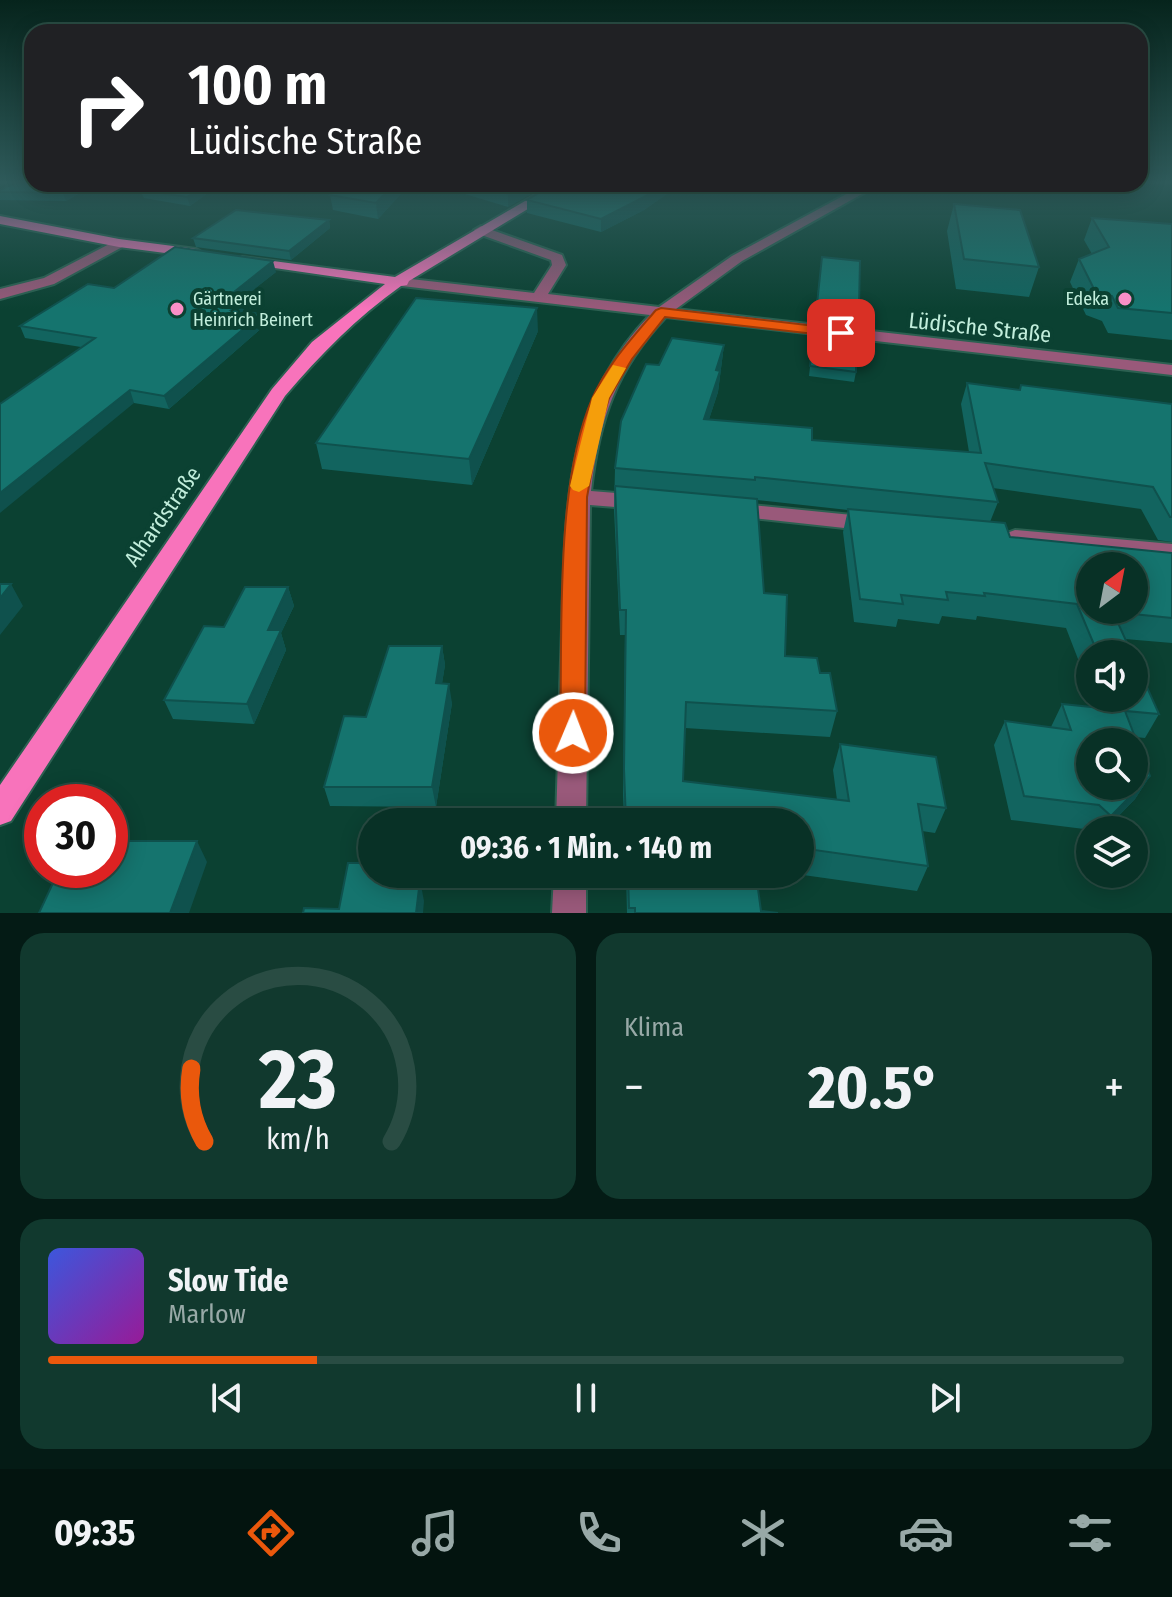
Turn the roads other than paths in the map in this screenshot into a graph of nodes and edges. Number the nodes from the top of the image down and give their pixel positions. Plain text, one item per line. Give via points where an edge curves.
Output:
1 (19, 224) edge
2 (492, 224) edge
3 (802, 224) edge
4 (481, 230) junction
5 (119, 243) junction
6 (205, 255) edge
7 (234, 259) edge
8 (402, 282) junction
9 (0, 294) edge
10 (538, 298) junction
11 (661, 313) junction
12 (1172, 370) edge
13 (577, 497) junction
14 (661, 503) edge
15 (709, 508) edge
16 (898, 526) edge
17 (992, 535) edge
18 (1172, 552) edge
19 (571, 808) edge
20 (0, 811) edge
21 (570, 888) edge
22 (569, 913) edge

1 - 5 main road
2 - 4 main road, Alhardstraße
3 - 11 street via 733,262
4 - 8 main road, Alhardstraße
4 - 10 street via 557,258 559,265
5 - 6 main road
5 - 9 street via 49,281
7 - 8 main road
8 - 10 street, Lüdische Straße
8 - 20 main road, Alhardstraße via 319,345 278,393
10 - 11 street, Lüdische Straße
11 - 12 street, Lüdische Straße
11 - 13 street via 642,332 601,398
13 - 14 street
13 - 19 street
15 - 16 street
17 - 18 street
21 - 22 street

